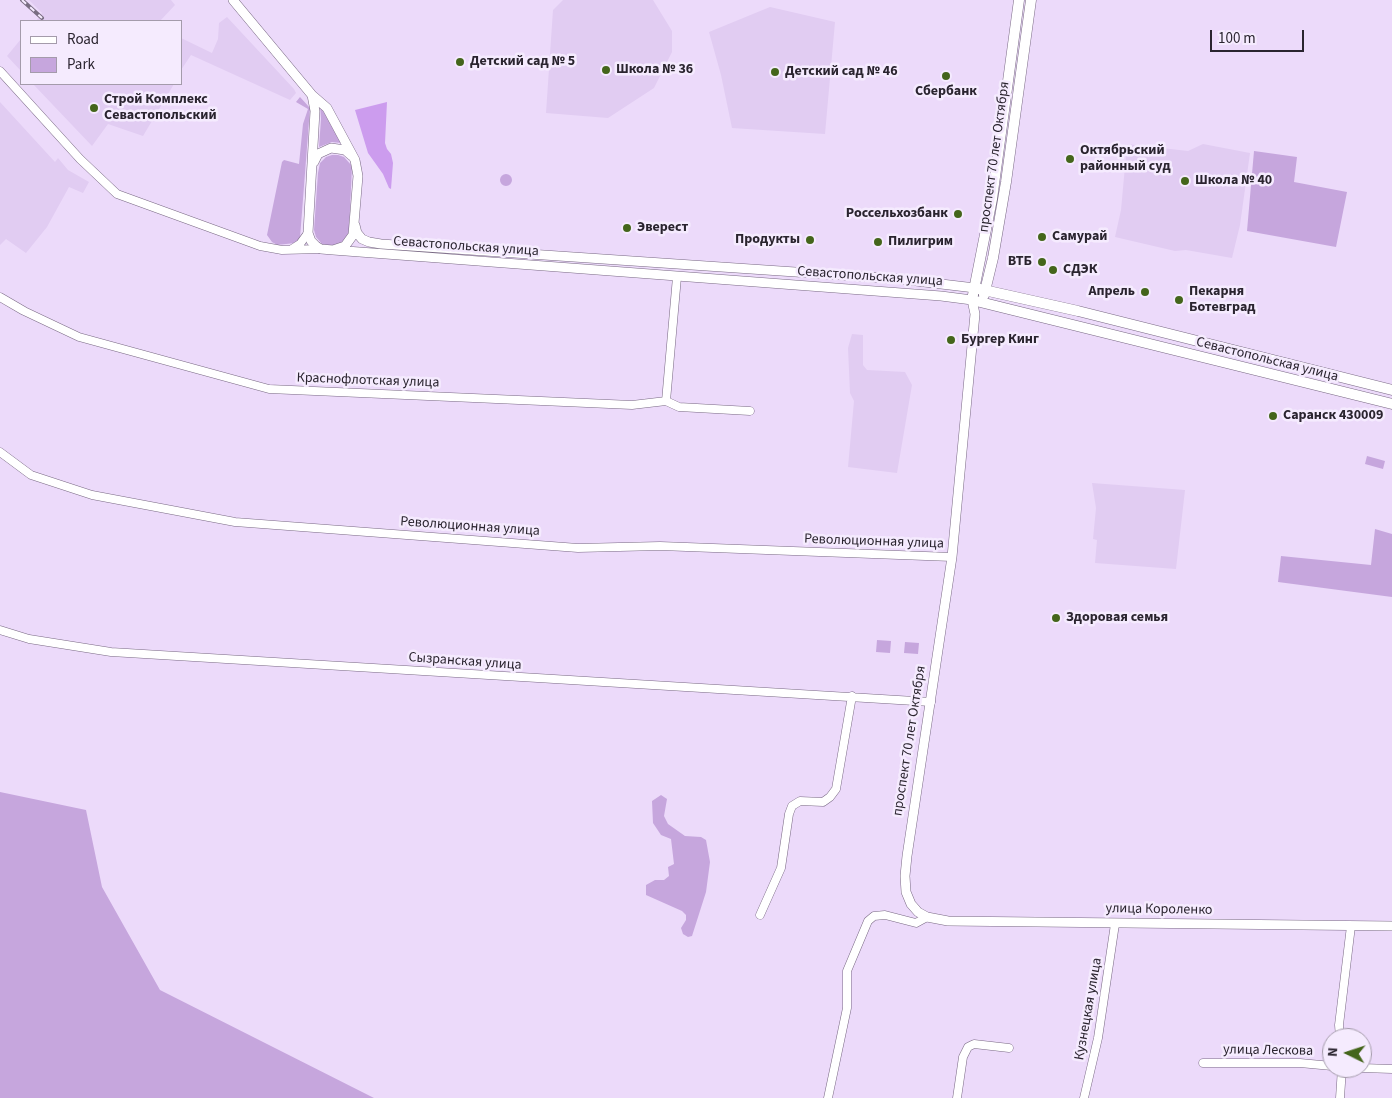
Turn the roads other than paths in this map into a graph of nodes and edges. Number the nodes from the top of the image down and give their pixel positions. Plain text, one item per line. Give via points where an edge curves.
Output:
1 (233, 0) edge
2 (1019, 0) edge
3 (1031, 0) edge
4 (1014, 36) junction
5 (1026, 37) junction
6 (0, 71) edge
7 (312, 95) junction
8 (1014, 120) junction
9 (1002, 122) junction
10 (355, 160) junction
11 (312, 168) junction
12 (355, 226) junction
13 (308, 233) junction
14 (322, 249) junction
15 (290, 250) junction
16 (333, 250) junction
17 (678, 265) junction
18 (819, 274) junction
19 (852, 276) junction
20 (677, 277) junction
21 (818, 287) junction
22 (852, 289) junction
23 (980, 289) junction
24 (0, 297) edge
25 (977, 302) junction
26 (1392, 390) edge
27 (666, 401) junction
28 (1392, 404) edge
29 (750, 411) dead end
30 (0, 452) edge
31 (952, 557) junction
32 (0, 630) edge
33 (852, 696) junction
34 (931, 702) junction
35 (760, 915) dead end
36 (927, 917) junction
37 (1115, 924) junction
38 (1352, 926) junction
39 (1392, 926) edge
40 (1339, 1028) edge
41 (1009, 1048) dead end
42 (1203, 1063) dead end
43 (1322, 1065) edge
44 (1372, 1068) edge
45 (1392, 1069) edge
46 (1341, 1078) edge
47 (828, 1098) edge
48 (958, 1098) edge
49 (1084, 1098) edge
50 (1340, 1098) edge

1 - 7 street
2 - 4 main road, проспект 70 лет Октября
3 - 5 main road, проспект 70 лет Октября
4 - 5 main road
4 - 9 main road, проспект 70 лет Октября
5 - 8 main road, проспект 70 лет Октября
6 - 15 street via 80,159 118,194 260,246
7 - 10 street via 327,108
7 - 11 street via 315,111
8 - 9 main road
8 - 23 main road, проспект 70 лет Октября via 1000,219
9 - 23 main road, проспект 70 лет Октября
10 - 11 street via 345,150 331,148 318,154
10 - 12 street via 358,176
11 - 13 street
12 - 16 street via 349,242
12 - 17 street, Севастопольская улица via 362,239 381,244
13 - 14 street via 311,241
13 - 15 street via 300,244
14 - 15 street
14 - 16 street, Севастопольская улица
16 - 20 street, Севастопольская улица
17 - 18 street, Севастопольская улица
17 - 20 street
18 - 19 street, Севастопольская улица
18 - 21 street
19 - 22 street
19 - 23 street, Севастопольская улица
20 - 21 street, Севастопольская улица
20 - 27 street
21 - 22 street, Севастопольская улица
22 - 25 street, Севастопольская улица
23 - 25 main road, проспект 70 лет Октября
23 - 26 main road, Севастопольская улица
24 - 27 street, Краснофлотская улица via 79,336 269,389 632,405
25 - 28 main road, Севастопольская улица
25 - 31 street, проспект 70 лет Октября
27 - 29 street, Краснофлотская улица via 679,407
30 - 31 street, Революционная улица via 31,475 92,495 235,522 578,548 660,546
31 - 34 street, проспект 70 лет Октября
32 - 33 street, Сызранская улица via 29,639 111,652
33 - 34 street, Сызранская улица
33 - 35 street via 836,789 823,802 800,801 792,806 781,868
34 - 36 street, проспект 70 лет Октября via 905,876 911,904
36 - 37 street, улица Короленко via 948,921
36 - 47 street via 916,923 885,915 874,916 868,921 847,971 847,1008
37 - 38 street, улица Короленко
37 - 49 street, Кузнецкая улица via 1098,1038
38 - 39 street, улица Короленко
38 - 40 street
41 - 48 street via 974,1044 968,1047 962,1057
42 - 43 street, улица Лескова
44 - 45 street
46 - 50 street

